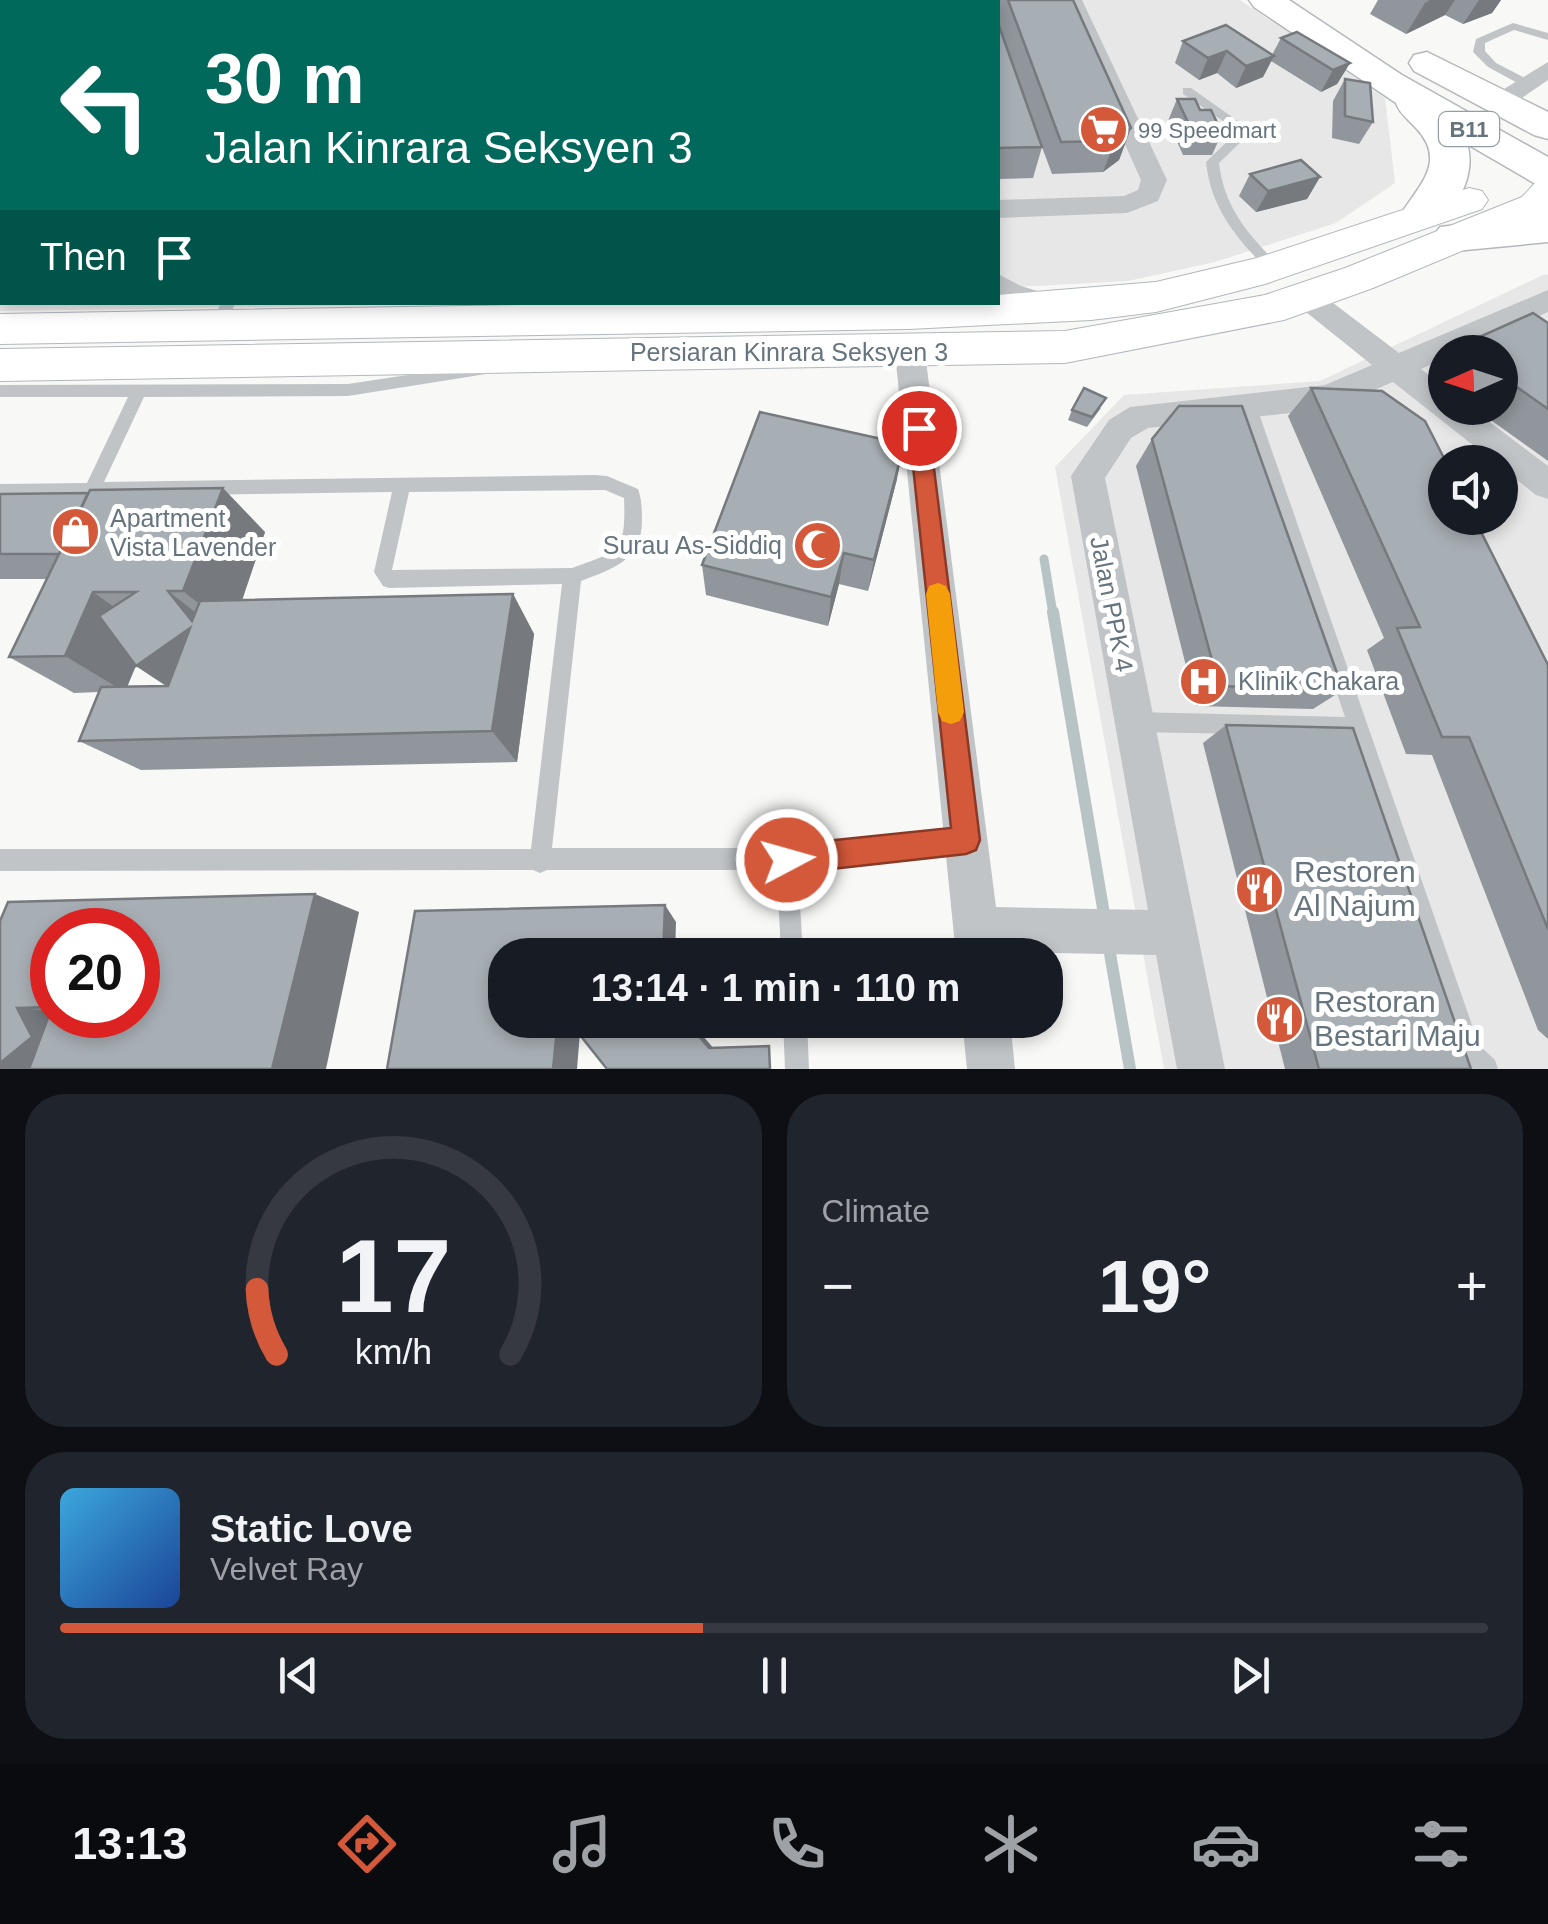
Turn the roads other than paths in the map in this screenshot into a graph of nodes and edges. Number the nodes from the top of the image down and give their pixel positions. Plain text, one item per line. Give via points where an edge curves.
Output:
1 (1071, 0) edge
2 (1266, 0) edge
3 (1308, 0) edge
4 (1548, 37) edge
5 (1400, 68) junction
6 (1548, 69) edge
7 (1187, 91) dead end
8 (1513, 92) junction
9 (1548, 95) edge
10 (1548, 127) edge
11 (1548, 164) edge
12 (1548, 178) edge
13 (1548, 191) edge
14 (1000, 210) edge
15 (1439, 226) junction
16 (1548, 228) edge
17 (1274, 268) junction
18 (1000, 285) edge
19 (1306, 298) junction
20 (1548, 300) edge
21 (1059, 308) junction
22 (899, 311) edge
23 (224, 312) edge
24 (589, 324) edge
25 (0, 329) edge
26 (910, 352) junction
27 (0, 366) edge
28 (1396, 370) junction
29 (139, 390) junction
30 (0, 391) edge
31 (1248, 405) junction
32 (1428, 434) edge
33 (402, 484) junction
34 (1548, 485) edge
35 (92, 487) junction
36 (0, 490) edge
37 (572, 576) junction
38 (1135, 722) junction
39 (1358, 727) junction
40 (966, 840) junction
41 (0, 860) edge
42 (787, 860) junction
43 (540, 862) junction
44 (1155, 933) junction
45 (791, 938) edge
46 (991, 938) edge
47 (796, 1038) edge
48 (988, 1038) edge
49 (797, 1069) edge
50 (991, 1069) edge
51 (1201, 1069) edge
52 (1486, 1069) edge

1 - 14 street via 1154,180 1149,195 1127,204
2 - 5 main road, B11
3 - 5 main road, B11
4 - 8 lane via 1513,26 1480,41 1480,52
5 - 8 main road, B11
5 - 11 main road via 1438,81 1526,141
5 - 12 main road, B11
5 - 15 main road via 1453,160
6 - 8 street
7 - 17 lane via 1246,131 1212,162 1212,185 1233,228
8 - 9 street
8 - 10 main road, B11
12 - 15 main road, Persiaran Kinrara Seksyen 3 via 1509,188
13 - 15 main road, Persiaran Kinrara Seksyen 3 via 1534,206
15 - 16 main road
15 - 17 main road, Persiaran Kinrara Seksyen 3
15 - 19 main road, Persiaran Kinrara Seksyen 3
17 - 21 main road, Persiaran Kinrara Seksyen 3 via 1156,297
18 - 21 street
19 - 26 main road, Persiaran Kinrara Seksyen 3 via 1082,345
19 - 28 street
20 - 28 street, Jalan PPK 4 via 1523,320
21 - 22 main road, Persiaran Kinrara Seksyen 3
22 - 24 main road, Persiaran Kinrara Seksyen 3
22 - 26 street
22 - 26 street
23 - 24 main road, Persiaran Kinrara Seksyen 3
23 - 25 main road, Persiaran Kinrara Seksyen 3
24 - 26 main road, Persiaran Kinrara Seksyen 3
24 - 27 main road, Persiaran Kinrara Seksyen 3
24 - 29 lane via 348,390
26 - 40 street
28 - 31 street, Jalan PPK 4 via 1329,397
28 - 32 street
28 - 34 street
29 - 30 lane
29 - 35 lane
31 - 38 street, Jalan PPK 4 via 1141,416 1120,429 1088,476
31 - 39 lane
33 - 35 lane
33 - 37 lane via 383,572 389,580
33 - 37 lane via 606,482 632,494 632,545 625,555
35 - 36 lane
37 - 43 lane
38 - 39 lane
38 - 44 street, Jalan PPK 4
39 - 52 lane via 1470,1053
40 - 42 lane
40 - 46 street
41 - 43 lane
42 - 43 lane
42 - 45 lane
44 - 46 street
44 - 51 street, Jalan PPK 4
47 - 49 lane
48 - 50 street

